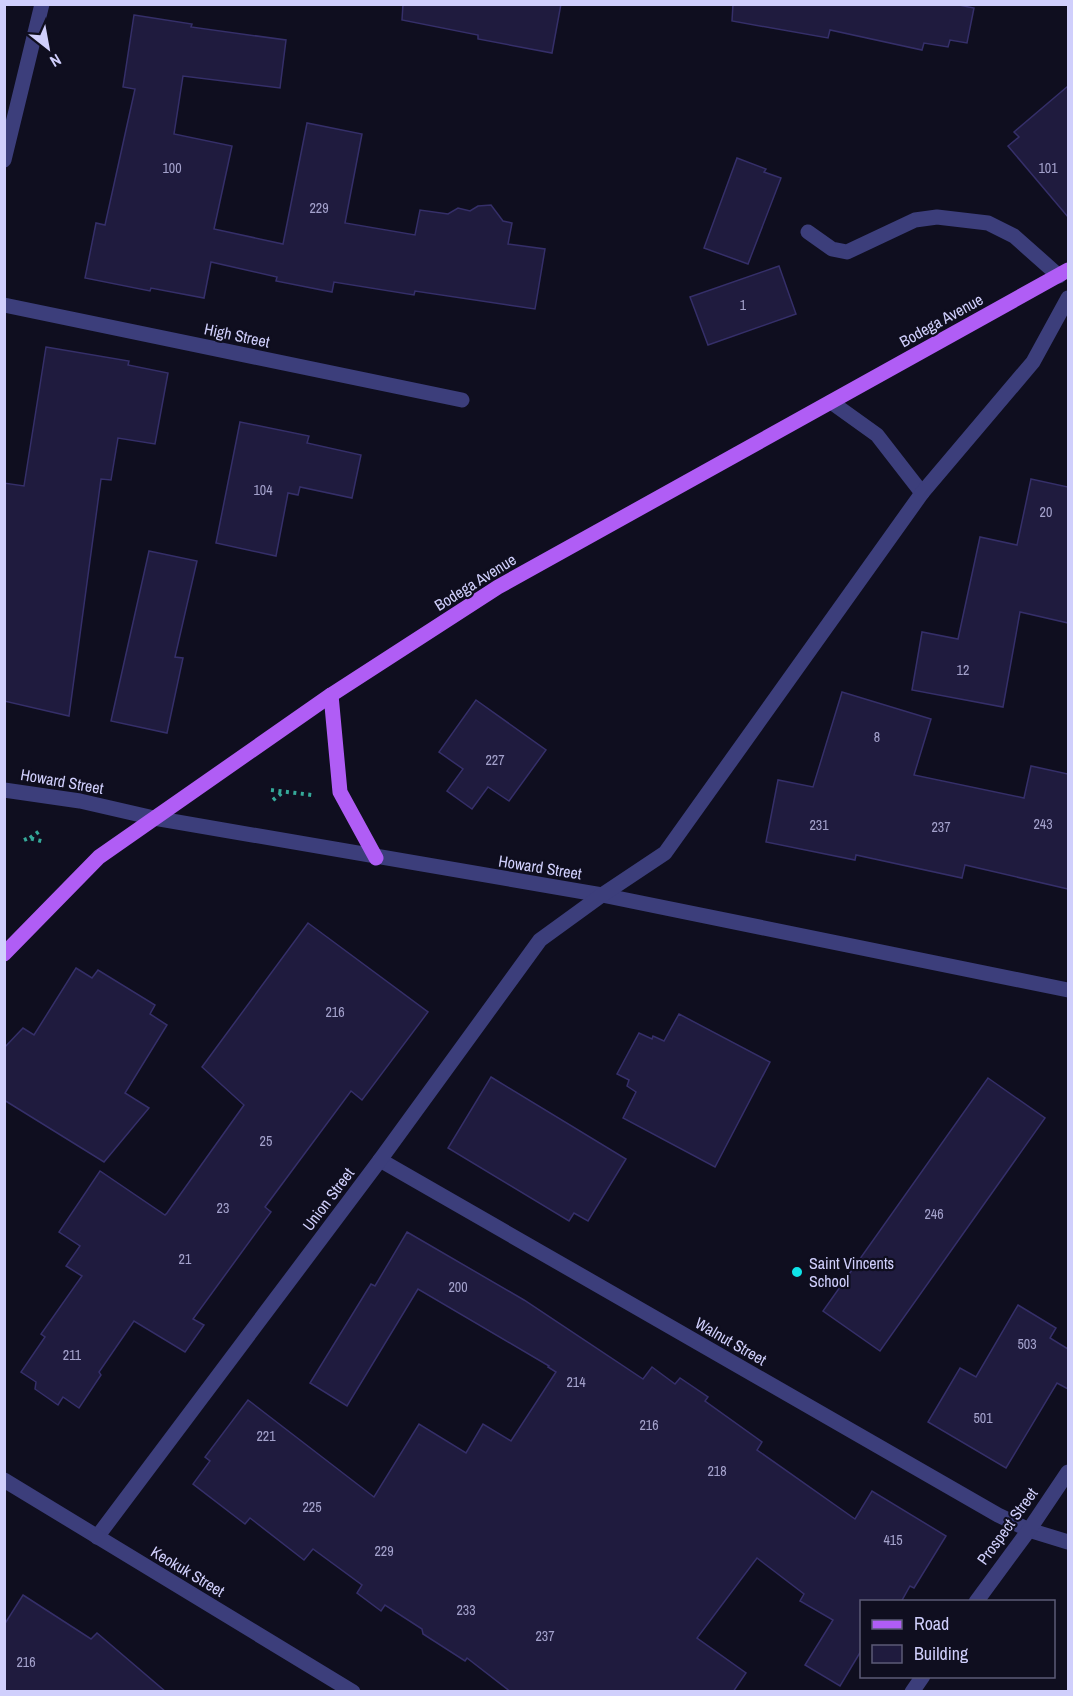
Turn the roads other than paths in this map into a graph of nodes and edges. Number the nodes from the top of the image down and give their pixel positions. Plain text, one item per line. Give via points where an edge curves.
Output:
1 (42, 4) edge
2 (8, 127) edge
3 (4, 160) edge
4 (808, 232) dead end
5 (1064, 273) edge
6 (1068, 298) edge
7 (4, 305) edge
8 (462, 400) dead end
9 (831, 402) junction
10 (922, 493) junction
11 (331, 695) junction
12 (4, 790) edge
13 (154, 818) junction
14 (376, 858) junction
15 (602, 895) junction
16 (4, 954) edge
17 (1068, 990) edge
18 (380, 1160) junction
19 (1068, 1472) edge
20 (4, 1480) edge
21 (1029, 1530) junction
22 (97, 1537) junction
23 (1068, 1542) edge
24 (977, 1600) edge
25 (922, 1678) edge
26 (353, 1692) edge
27 (912, 1692) edge

1 - 2 street
2 - 3 street
4 - 5 street via 832,249 847,252 915,220 937,217 988,223 1014,236
5 - 9 main road, Bodega Avenue
6 - 10 street via 1033,362
7 - 8 street, High Street
9 - 10 street via 877,435
9 - 11 main road, Bodega Avenue via 498,587
10 - 15 street via 665,853
11 - 13 main road, Bodega Avenue
11 - 14 main road via 340,792
12 - 13 street, Howard Street via 80,801
13 - 14 street, Howard Street
13 - 16 main road, Bodega Avenue via 99,857
14 - 15 street, Howard Street
15 - 17 street, Howard Street
15 - 18 street, Union Street via 540,940
18 - 21 street, Walnut Street
18 - 22 street, Union Street
19 - 21 street, Prospect Street
20 - 22 street, Keokuk Street
21 - 23 street, Walnut Street
21 - 24 street, Prospect Street
22 - 26 street, Keokuk Street
25 - 27 street

